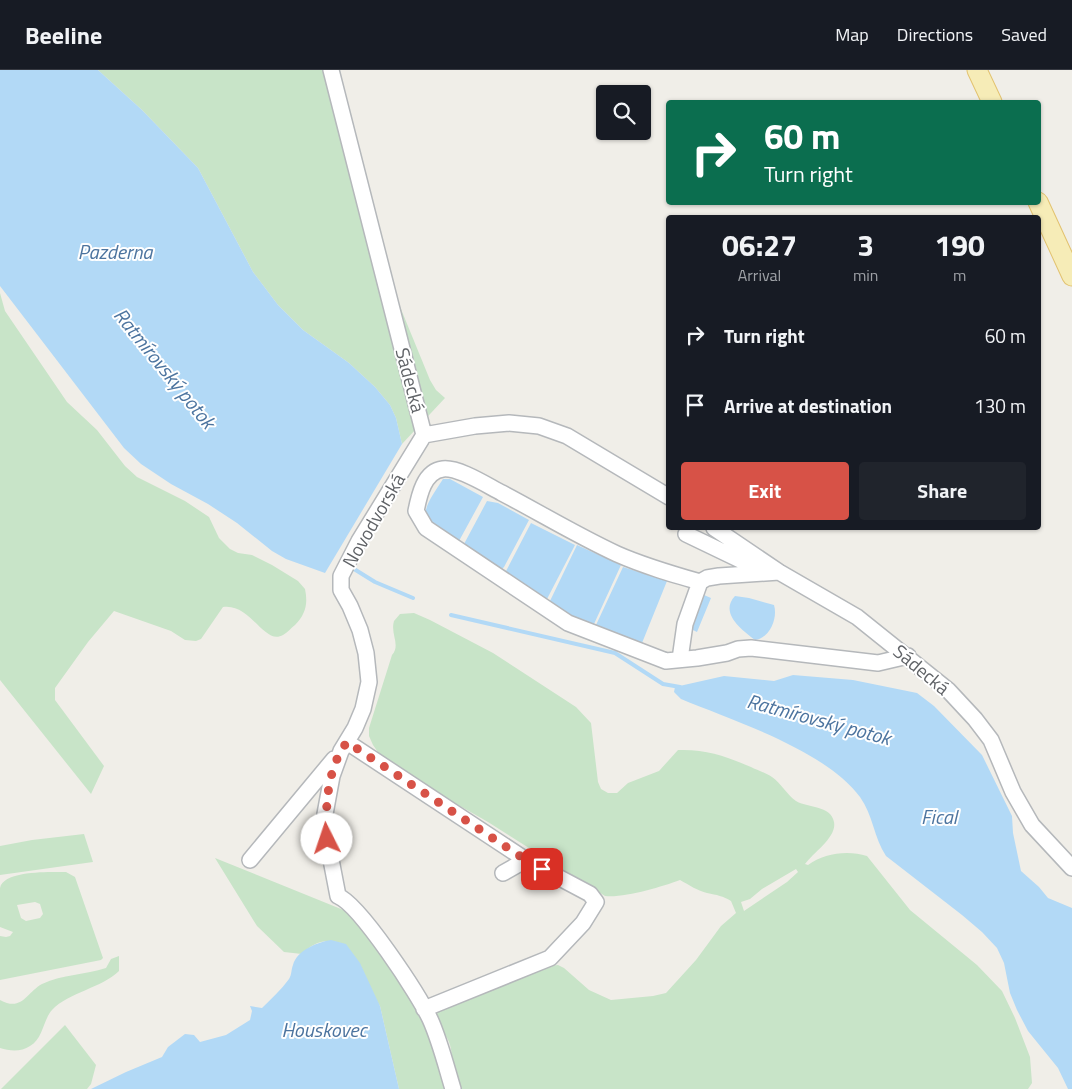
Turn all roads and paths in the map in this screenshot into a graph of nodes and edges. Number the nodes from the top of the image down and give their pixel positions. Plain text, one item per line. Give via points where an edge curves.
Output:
1 (330, 70) edge
2 (977, 70) edge
3 (991, 100) edge
4 (1039, 205) edge
5 (1072, 276) edge
6 (424, 435) junction
7 (666, 495) edge
8 (717, 530) edge
9 (686, 534) dead end
10 (772, 572) junction
11 (700, 582) junction
12 (908, 656) junction
13 (680, 659) junction
14 (344, 747) junction
15 (250, 860) dead end
16 (526, 860) junction
17 (1072, 868) edge
18 (503, 873) dead end
19 (424, 1009) junction
20 (453, 1089) edge

1 - 6 street, Sádecká
2 - 3 main road
4 - 5 main road
6 - 7 street, Sádecká via 475,426 539,426 567,436
6 - 14 street, Novodvorská via 358,541 341,576 341,590 360,630 369,682 363,709
8 - 10 street, Sádecká
9 - 10 street
10 - 11 street via 713,577
10 - 12 street, Sádecká via 857,617
11 - 13 street via 685,624
11 - 13 street via 617,554 453,469 442,468 434,472 426,479 418,499 416,510 426,528 568,623 666,661
12 - 13 street via 878,663 751,648
12 - 17 street, Sádecká via 948,690 975,719 991,740 1013,792 1032,825
14 - 15 street
14 - 16 street
14 - 19 street, Novodvorská via 332,776 325,814 338,896 359,913
16 - 18 street
16 - 19 street via 590,894 596,902 583,923 550,958
19 - 20 street

